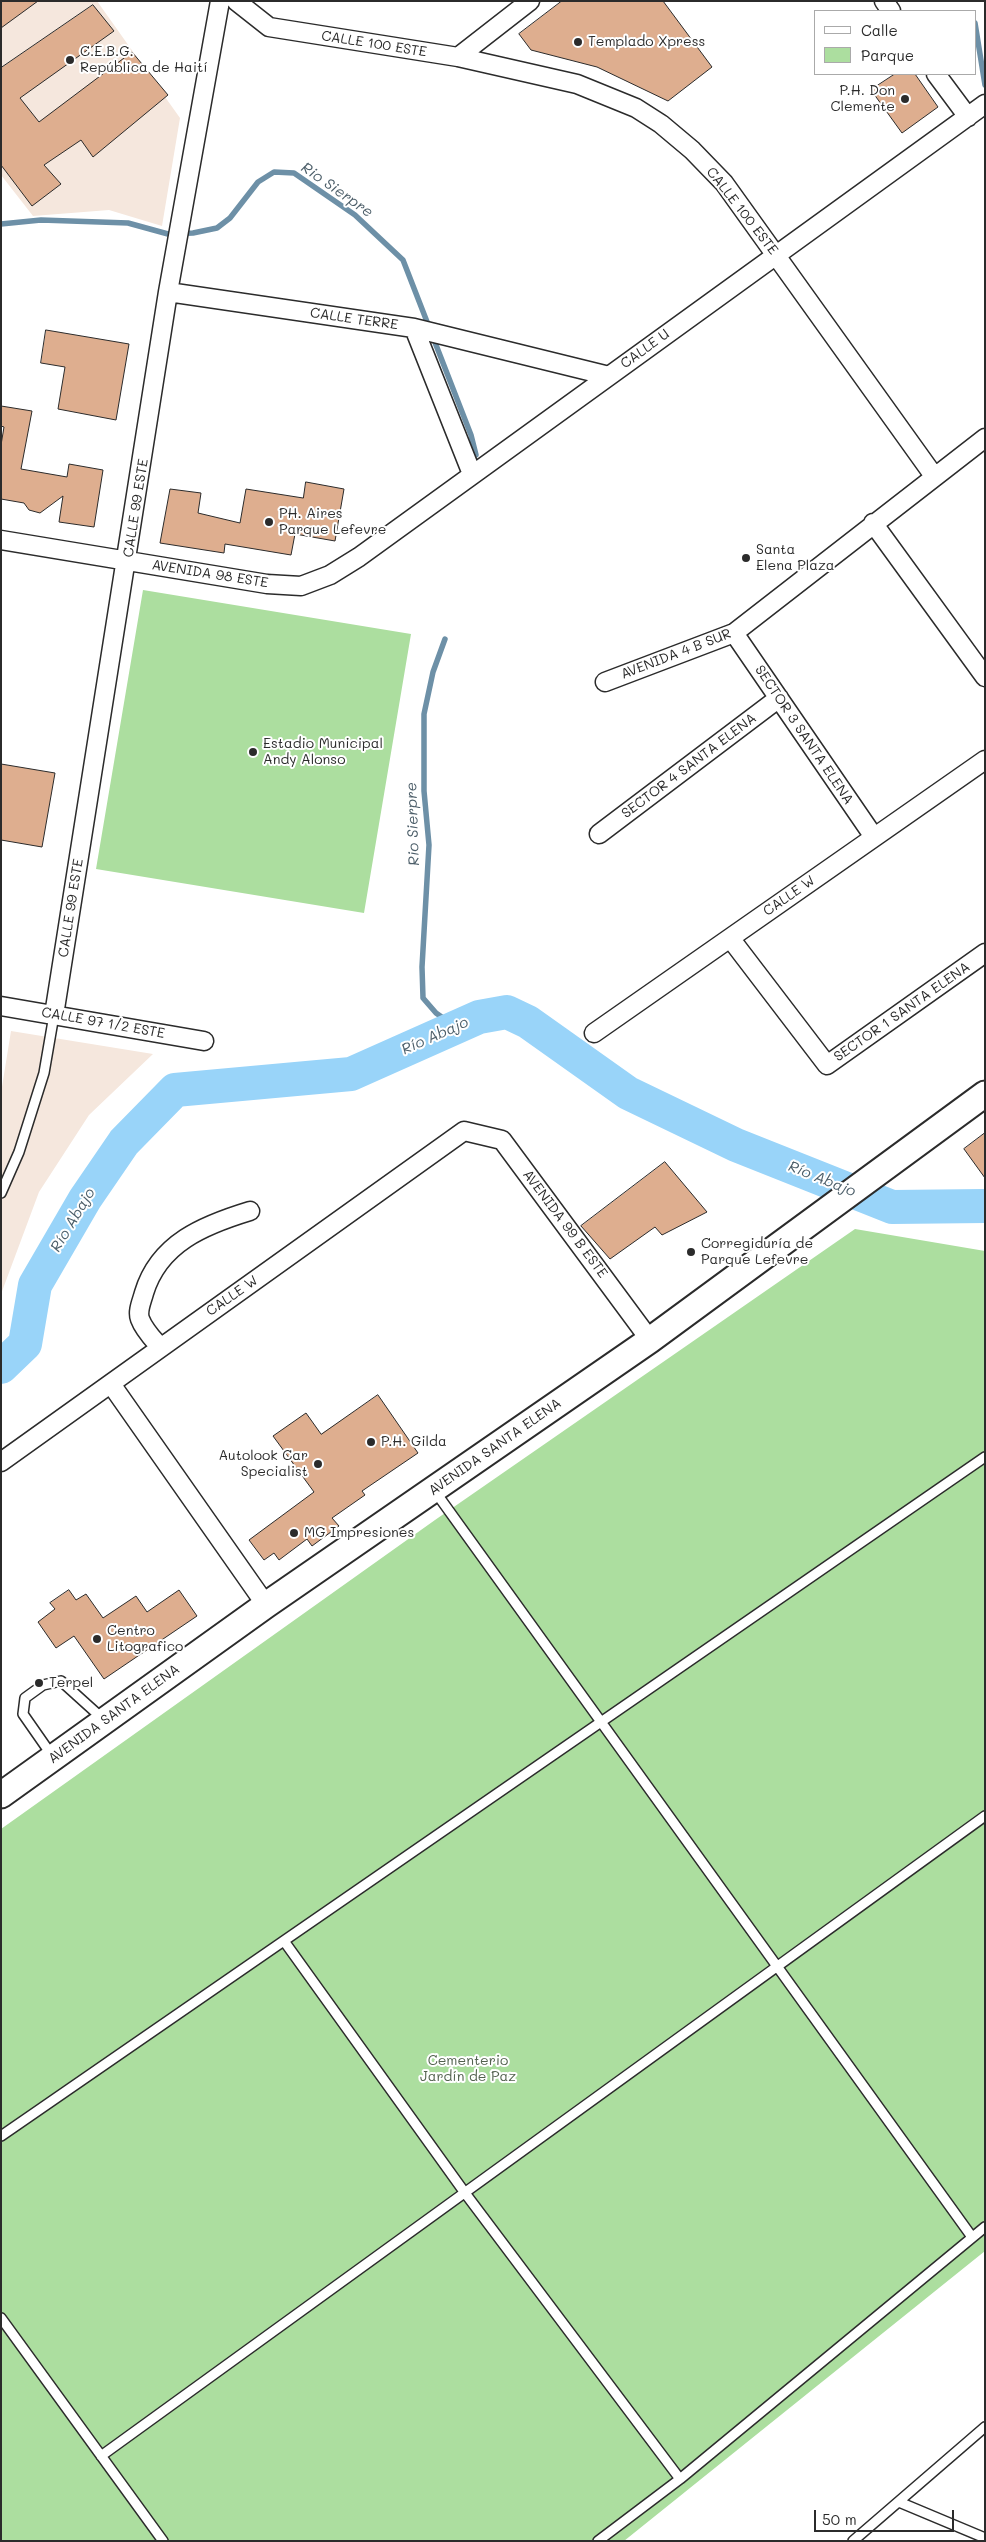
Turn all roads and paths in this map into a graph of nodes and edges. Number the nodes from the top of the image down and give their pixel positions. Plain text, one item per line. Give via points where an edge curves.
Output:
1 (220, 1) edge
2 (236, 1) edge
3 (530, 1) edge
4 (458, 57) junction
5 (937, 75) edge
6 (985, 104) edge
7 (968, 117) junction
8 (776, 255) junction
9 (168, 292) junction
10 (417, 329) junction
11 (609, 376) junction
12 (985, 438) edge
13 (472, 474) junction
14 (934, 476) junction
15 (873, 523) junction
16 (1, 540) edge
17 (127, 562) junction
18 (301, 586) joint
19 (734, 633) junction
20 (985, 677) edge
21 (604, 682) dead end
22 (779, 698) junction
23 (985, 760) edge
24 (599, 834) dead end
25 (874, 837) junction
26 (730, 938) junction
27 (985, 953) edge
28 (1, 1006) edge
29 (54, 1015) junction
30 (594, 1033) dead end
31 (204, 1041) dead end
32 (985, 1094) edge
33 (464, 1131) joint
34 (1, 1193) edge
35 (250, 1211) dead end
36 (650, 1340) junction
37 (160, 1348) junction
38 (111, 1384) junction
39 (985, 1456) edge
40 (1, 1462) edge
41 (434, 1490) junction
42 (266, 1605) junction
43 (105, 1721) junction
44 (601, 1722) junction
45 (54, 1758) junction
46 (1, 1795) edge
47 (985, 1816) edge
48 (284, 1941) junction
49 (778, 1968) junction
50 (1, 2136) edge
51 (465, 2193) junction
52 (985, 2227) edge
53 (972, 2238) junction
54 (1, 2318) edge
55 (985, 2428) edge
56 (101, 2456) junction
57 (680, 2479) junction
58 (899, 2502) junction
59 (985, 2538) edge
60 (163, 2541) edge
61 (598, 2541) edge
62 (852, 2541) edge

1 - 9 street, CALLE 99 ESTE
2 - 4 street, CALLE 100 ESTE via 269,27
3 - 4 street
4 - 8 street, CALLE 100 ESTE via 577,84 636,108 692,150 724,183
5 - 7 street
6 - 7 street, CALLE U
7 - 8 street, CALLE U
8 - 11 street, CALLE U
8 - 14 street, CALLE 100 ESTE
9 - 10 street, CALLE TERRE
9 - 17 street, CALLE 99 ESTE
10 - 11 street
10 - 13 street, CALLE TERRE
11 - 13 street, CALLE U
12 - 14 street, AVENIDA 4 B SUR
13 - 18 street, CALLE U via 358,557 330,575
14 - 15 street, AVENIDA 4 B SUR
15 - 19 street, AVENIDA 4 B SUR
15 - 20 street
16 - 17 street, AVENIDA 98 ESTE
17 - 18 street, AVENIDA 98 ESTE via 267,584
17 - 29 street, CALLE 99 ESTE
19 - 21 street, AVENIDA 4 B SUR
19 - 22 street, SECTOR 3 SANTA ELENA
22 - 24 street, SECTOR 4 SANTA ELENA
22 - 25 street, SECTOR 3 SANTA ELENA
23 - 25 street, CALLE W
25 - 26 street, CALLE W
26 - 27 street, SECTOR 1 SANTA ELENA via 827,1065
26 - 30 street, CALLE W
28 - 29 street, CALLE 97 1/2 ESTE
29 - 31 street, CALLE 97 1/2 ESTE
29 - 34 lane via 44,1072 19,1152
32 - 36 street, AVENIDA SANTA ELENA
33 - 36 street, AVENIDA 99 B ESTE via 502,1140
33 - 37 street, CALLE W
35 - 37 street via 219,1220 175,1245 150,1274 139,1311 140,1318
36 - 41 street, AVENIDA SANTA ELENA
37 - 38 street, CALLE W
38 - 40 street, CALLE W
38 - 42 street
39 - 44 lane
41 - 42 street, AVENIDA SANTA ELENA
41 - 44 lane
42 - 43 street, AVENIDA SANTA ELENA
43 - 45 street, AVENIDA SANTA ELENA
43 - 45 lane via 61,1680 43,1684 25,1698 24,1714
44 - 48 lane
44 - 49 lane
45 - 46 street, AVENIDA SANTA ELENA
47 - 49 lane
48 - 50 lane
48 - 51 lane
49 - 51 lane
49 - 53 lane
51 - 56 lane
51 - 57 lane
52 - 53 lane
53 - 57 lane
54 - 56 lane
55 - 58 lane
56 - 60 lane
57 - 61 lane
58 - 59 lane
58 - 62 lane

